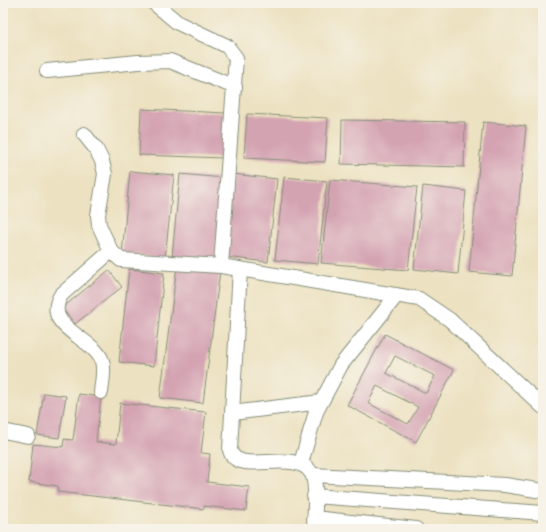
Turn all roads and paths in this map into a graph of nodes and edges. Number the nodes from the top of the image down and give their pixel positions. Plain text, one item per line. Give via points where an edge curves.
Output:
1 (154, 3) edge
2 (47, 71) dead end
3 (235, 87) junction
4 (84, 134) dead end
5 (111, 252) junction
6 (221, 266) junction
7 (240, 269) junction
8 (397, 295) junction
9 (101, 392) dead end
10 (321, 402) junction
11 (543, 407) edge
12 (232, 413) junction
13 (3, 431) edge
14 (28, 436) dead end
15 (301, 463) junction
16 (312, 475) junction
17 (543, 491) edge
18 (314, 496) junction
19 (543, 513) edge
20 (314, 523) edge
21 (416, 529) edge

1 - 3 lane via 178,23 231,49 237,64
2 - 3 lane via 170,61
3 - 6 lane
4 - 5 lane via 102,160 105,174 98,215 99,225
5 - 6 lane via 120,260
5 - 9 lane via 62,295 56,308 63,324 100,357 104,367
6 - 7 lane
7 - 8 lane
7 - 12 lane
8 - 10 lane via 341,365
8 - 11 lane via 419,300 450,320
10 - 12 lane
10 - 15 lane
12 - 15 lane via 230,450 235,459 245,462
13 - 14 lane
15 - 16 lane
16 - 17 lane via 505,485
16 - 18 lane
18 - 19 lane
18 - 20 lane
20 - 21 lane

